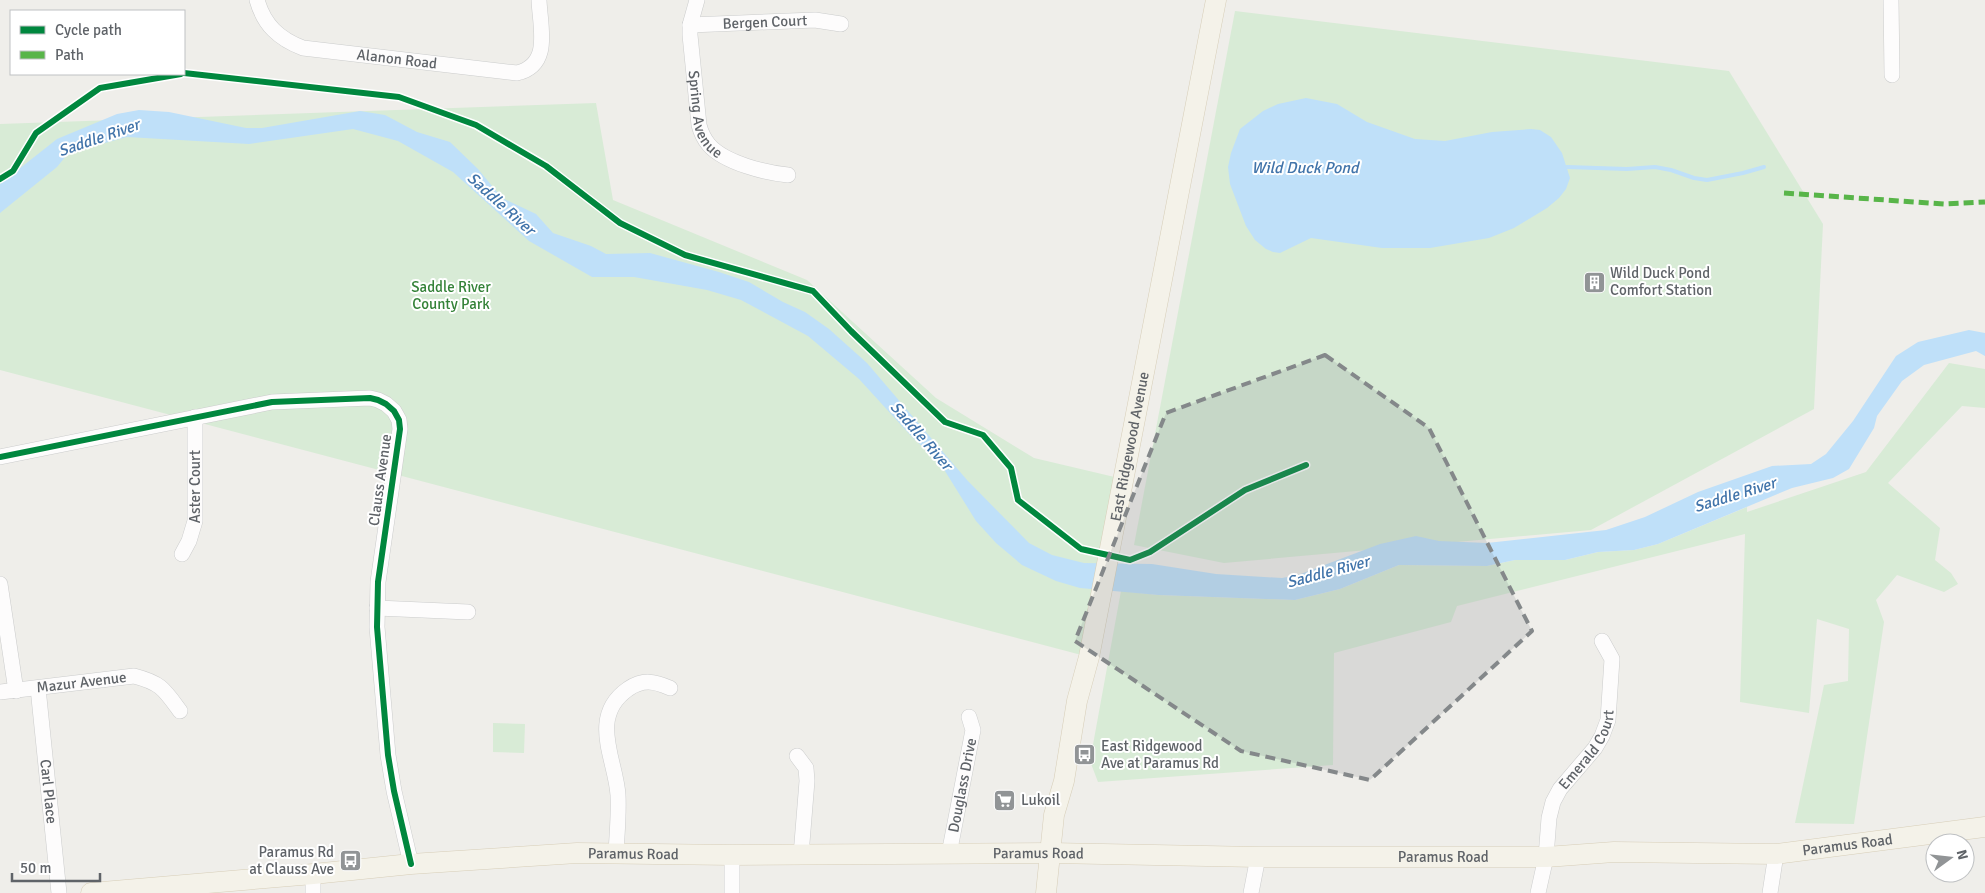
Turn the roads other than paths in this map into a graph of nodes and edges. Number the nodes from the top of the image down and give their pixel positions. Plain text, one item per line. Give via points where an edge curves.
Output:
1 (257, 0) edge
2 (539, 0) edge
3 (697, 0) edge
4 (1216, 0) edge
5 (1891, 0) edge
6 (841, 24) dead end
7 (690, 25) junction
8 (1892, 74) dead end
9 (788, 175) dead end
10 (196, 417) junction
11 (0, 457) edge
12 (182, 554) dead end
13 (0, 584) edge
14 (377, 608) junction
15 (468, 612) dead end
16 (1602, 640) dead end
17 (38, 688) junction
18 (670, 688) dead end
19 (16, 691) junction
20 (0, 692) edge
21 (180, 711) dead end
22 (969, 717) dead end
23 (797, 756) dead end
24 (1985, 827) edge
25 (616, 853) junction
26 (1051, 853) junction
27 (949, 854) junction
28 (1776, 854) junction
29 (732, 855) junction
30 (801, 855) junction
31 (1258, 857) junction
32 (1546, 857) junction
33 (411, 864) junction
34 (313, 884) edge
35 (59, 893) edge
36 (91, 893) edge
37 (732, 893) edge
38 (1046, 893) edge
39 (1250, 893) edge
40 (1538, 893) edge
41 (1770, 893) edge

1 - 2 street, Alanon Road via 268,24 290,44 313,50 517,73 534,66 539,58 542,44
3 - 7 street, Spring Avenue
4 - 26 main road, East Ridgewood Avenue via 1089,657 1054,815
5 - 8 street
6 - 7 street, Bergen Court via 815,20
7 - 9 street, Spring Avenue via 699,125 703,136 724,156 769,173
10 - 11 street, Clauss Avenue
10 - 12 street, Aster Court via 195,521
10 - 14 street, Clauss Avenue via 272,402 370,398 394,411 400,429
13 - 19 street
14 - 15 street
14 - 33 street, Clauss Avenue via 388,755
16 - 32 street, Emerald Court via 1612,658 1608,720 1595,748 1553,802
17 - 19 street, Mazur Avenue
17 - 21 street, Mazur Avenue via 134,676 152,680 164,689
17 - 35 street, Carl Place
18 - 25 street via 646,681 634,685 610,712 606,726 618,795
19 - 20 street, Mazur Avenue
22 - 27 street, Douglass Drive via 972,730
23 - 30 street via 806,768 807,781
24 - 28 main road, Paramus Road
25 - 29 main road, Paramus Road
25 - 33 main road, Paramus Road via 550,854
26 - 27 main road, Paramus Road
26 - 31 main road, Paramus Road
26 - 38 main road, East Ridgewood Avenue
27 - 30 main road, Paramus Road
28 - 32 main road, Paramus Road via 1614,852
28 - 41 street
29 - 30 main road, Paramus Road
29 - 37 street
31 - 32 main road, Paramus Road
31 - 39 street
32 - 40 street, Emerald Court
33 - 34 main road, Paramus Road
34 - 36 main road, Paramus Road

